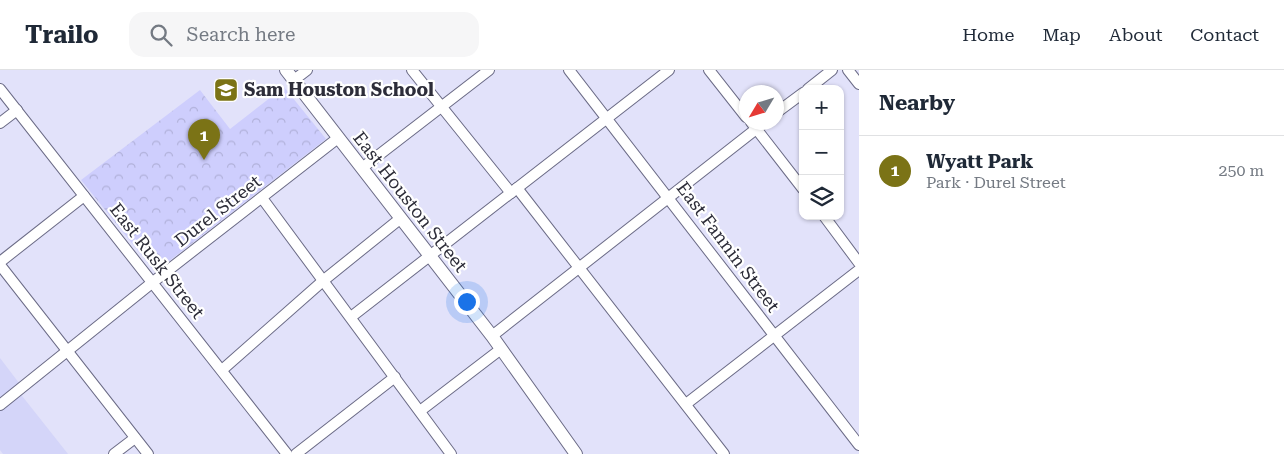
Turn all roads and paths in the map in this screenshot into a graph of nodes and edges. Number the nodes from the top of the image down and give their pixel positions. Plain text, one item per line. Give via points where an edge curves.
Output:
1 (307, 70) edge
2 (412, 70) edge
3 (489, 70) edge
4 (569, 70) edge
5 (669, 70) edge
6 (709, 70) edge
7 (832, 70) edge
8 (848, 70) edge
9 (290, 75) edge
10 (859, 84) edge
11 (813, 85) edge
12 (0, 89) edge
13 (799, 96) edge
14 (442, 107) junction
15 (784, 107) edge
16 (739, 108) edge
17 (17, 110) junction
18 (607, 118) junction
19 (0, 123) edge
20 (748, 130) edge
21 (756, 130) edge
22 (338, 138) junction
23 (362, 168) junction
24 (799, 184) edge
25 (514, 190) junction
26 (84, 196) junction
27 (262, 198) junction
28 (669, 198) junction
29 (401, 218) junction
30 (827, 220) edge
31 (430, 256) junction
32 (0, 263) edge
33 (859, 263) edge
34 (580, 268) junction
35 (859, 270) edge
36 (324, 280) junction
37 (153, 282) junction
38 (352, 317) junction
39 (492, 336) junction
40 (775, 336) junction
41 (501, 349) junction
42 (66, 350) junction
43 (222, 370) junction
44 (395, 377) junction
45 (686, 404) junction
46 (0, 405) edge
47 (420, 411) junction
48 (135, 438) junction
49 (859, 445) edge
50 (114, 454) edge
51 (148, 454) edge
52 (287, 454) edge
53 (296, 454) edge
54 (451, 454) edge
55 (576, 454) edge
56 (724, 454) edge

1 - 9 street
2 - 14 street
3 - 14 street
4 - 18 street, East Fannin Street
5 - 18 street
6 - 16 street
7 - 11 street
8 - 10 street
9 - 22 main road, East Houston Street
12 - 17 street, East Rusk Street
13 - 15 street
14 - 23 street
14 - 25 street
17 - 19 street
17 - 26 street, East Rusk Street
18 - 25 street
18 - 28 street, East Fannin Street
20 - 28 street
21 - 24 street
22 - 23 main road, East Houston Street
22 - 27 street, Durel Street
23 - 29 main road, East Houston Street
25 - 31 street
25 - 34 street
26 - 32 street
26 - 37 street, East Rusk Street
27 - 36 street
27 - 37 street, Durel Street
28 - 34 street
28 - 40 street, East Fannin Street
29 - 31 main road, East Houston Street
29 - 36 street
30 - 33 street
31 - 38 street
31 - 39 main road, East Houston Street
32 - 42 street
34 - 39 street
34 - 45 street
35 - 40 street
36 - 38 street
36 - 43 street
37 - 42 street, Durel Street
37 - 43 street, East Rusk Street
38 - 44 street
39 - 41 main road, East Houston Street
40 - 45 street
40 - 49 street, East Fannin Street
41 - 47 street
41 - 55 main road, East Houston Street
42 - 46 street, Durel Street
42 - 48 street
43 - 52 street, East Rusk Street
44 - 47 street
44 - 53 street
45 - 56 street
47 - 54 street
48 - 50 street
48 - 51 street

